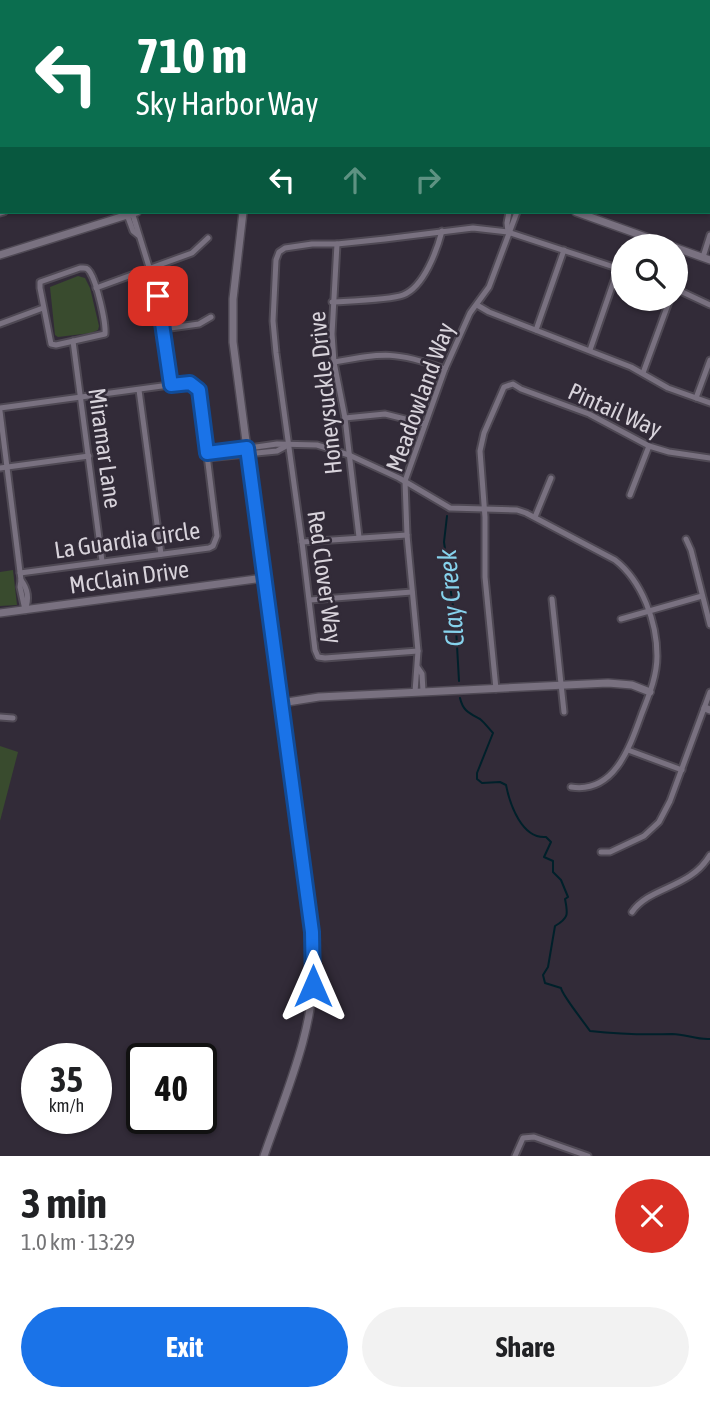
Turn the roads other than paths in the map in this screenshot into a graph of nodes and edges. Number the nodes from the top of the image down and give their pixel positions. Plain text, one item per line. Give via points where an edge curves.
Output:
1 (128, 214) edge
2 (131, 214) edge
3 (243, 214) edge
4 (509, 214) edge
5 (516, 214) edge
6 (582, 214) edge
7 (442, 231) junction
8 (508, 232) junction
9 (710, 235) edge
10 (208, 238) dead end
11 (337, 244) junction
12 (564, 250) junction
13 (0, 255) edge
14 (707, 258) edge
15 (611, 266) edge
16 (150, 268) junction
17 (96, 288) junction
18 (688, 295) edge
19 (611, 296) edge
20 (332, 302) junction
21 (477, 304) junction
22 (710, 305) edge
23 (43, 308) junction
24 (666, 311) edge
25 (211, 317) dead end
26 (0, 324) edge
27 (163, 329) junction
28 (536, 330) junction
29 (73, 341) junction
30 (590, 350) junction
31 (710, 360) edge
32 (334, 362) junction
33 (445, 369) junction
34 (643, 373) junction
35 (171, 385) junction
36 (139, 390) junction
37 (81, 397) junction
38 (696, 398) junction
39 (710, 403) edge
40 (0, 410) edge
41 (345, 418) junction
42 (425, 424) junction
43 (288, 445) junction
44 (649, 446) junction
45 (247, 451) junction
46 (349, 455) junction
47 (89, 456) junction
48 (207, 456) junction
49 (710, 458) edge
50 (3, 467) edge
51 (551, 478) dead end
52 (405, 481) junction
53 (630, 495) dead end
54 (485, 510) junction
55 (535, 517) junction
56 (407, 535) junction
57 (359, 537) junction
58 (686, 539) dead end
59 (302, 542) junction
60 (162, 554) junction
61 (102, 561) junction
62 (20, 573) junction
63 (264, 578) junction
64 (412, 592) junction
65 (702, 596) junction
66 (552, 599) dead end
67 (310, 600) junction
68 (25, 610) junction
69 (648, 611) junction
70 (0, 613) edge
71 (621, 619) dead end
72 (710, 625) edge
73 (418, 651) junction
74 (561, 685) junction
75 (496, 689) junction
76 (419, 692) junction
77 (650, 692) junction
78 (710, 692) edge
79 (281, 703) junction
80 (707, 709) edge
81 (564, 712) dead end
82 (0, 717) edge
83 (13, 718) dead end
84 (628, 750) junction
85 (682, 770) junction
86 (571, 788) dead end
87 (601, 852) dead end
88 (710, 855) edge
89 (632, 912) dead end
90 (264, 1156) edge
91 (515, 1156) edge
92 (588, 1156) edge

1 - 13 street
2 - 16 street via 133,231
3 - 45 street via 232,317
4 - 8 street, Meadowland Way
5 - 8 street, Meadowland Way
6 - 14 street
7 - 8 street, Red Clover Way
7 - 11 street, Red Clover Way
7 - 20 street via 435,255 415,287 403,296
8 - 12 street, Red Clover Way
8 - 21 street, Meadowland Way via 489,287
9 - 14 street
10 - 16 street via 192,253
11 - 20 street, Honeysuckle Drive
11 - 43 street, Red Clover Way via 285,248 276,260 273,321
12 - 15 street, Red Clover Way
12 - 28 street
16 - 17 street
16 - 27 street
17 - 23 street via 86,268 46,278 40,282
17 - 29 street via 105,334
18 - 22 street
19 - 30 street
20 - 32 street, Honeysuckle Drive
21 - 28 street
21 - 33 street, Meadowland Way
23 - 26 street
23 - 29 street via 51,344
24 - 34 street
25 - 27 street via 199,324
27 - 35 street
28 - 30 street
29 - 37 street, Miramar Lane
30 - 34 street
31 - 38 street
32 - 33 street via 384,354
32 - 41 street, Honeysuckle Drive
33 - 42 street, Meadowland Way
34 - 38 street
35 - 36 street, La Guardia Circle
35 - 48 street, La Guardia Circle via 190,383 199,390
36 - 37 street, La Guardia Circle
36 - 60 street
37 - 40 street, La Guardia Circle
37 - 47 street, Miramar Lane
38 - 39 street
40 - 50 street
41 - 42 street via 385,414
41 - 46 street, Honeysuckle Drive
42 - 52 street, Meadowland Way
43 - 45 street via 277,451
43 - 46 street via 317,445
43 - 59 street, Red Clover Way
44 - 49 street, Pintail Way
44 - 53 street
44 - 54 street, Pintail Way via 589,414 507,385 481,442
45 - 48 street
45 - 63 street
46 - 52 street
46 - 57 street, Honeysuckle Drive
47 - 50 street
47 - 61 street, Miramar Lane
48 - 60 street, La Guardia Circle via 216,541 209,548
50 - 62 street
51 - 55 street
52 - 54 street via 450,508
52 - 56 street, Meadowland Way
54 - 55 street via 517,510
54 - 75 street via 485,577
55 - 69 street via 615,560 642,592
56 - 57 street
56 - 64 street, Meadowland Way
57 - 59 street
58 - 65 street
59 - 67 street, Red Clover Way
60 - 61 street, La Guardia Circle
61 - 62 street, La Guardia Circle
62 - 68 street
63 - 68 street, McClain Drive
63 - 79 street
64 - 67 street
64 - 73 street, Meadowland Way
65 - 69 street
65 - 72 street
66 - 74 street
67 - 73 street, Red Clover Way via 318,657
68 - 70 street, McClain Drive
69 - 71 street
69 - 77 street via 657,659
73 - 76 street, Meadowland Way via 415,674
74 - 75 street
74 - 77 street via 621,683
74 - 81 street
75 - 76 street
76 - 79 street
77 - 84 street
78 - 80 street
79 - 90 street via 314,974 306,1031
80 - 85 street
82 - 83 street
84 - 85 street
84 - 86 street via 603,781 584,789
85 - 87 street via 666,812 652,830 610,852
88 - 89 street via 694,874 639,902
91 - 92 street via 523,1138 534,1137

